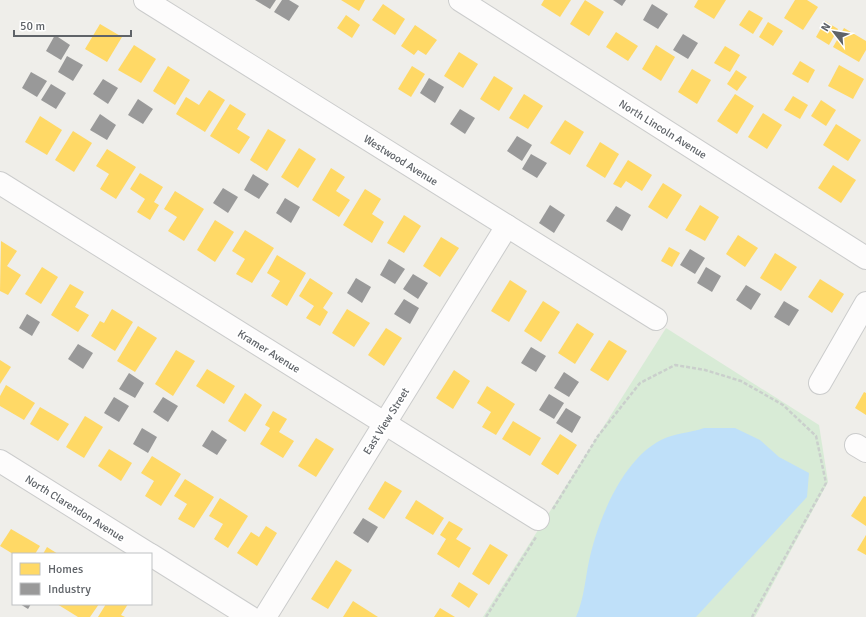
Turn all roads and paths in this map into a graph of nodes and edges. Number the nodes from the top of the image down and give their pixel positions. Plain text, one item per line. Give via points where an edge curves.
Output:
1 (145, 0) edge
2 (460, 0) edge
3 (0, 182) edge
4 (507, 226) junction
5 (866, 258) edge
6 (866, 303) edge
7 (656, 319) dead end
8 (820, 383) dead end
9 (385, 424) junction
10 (0, 461) edge
11 (542, 522) junction
12 (147, 553) edge
13 (152, 556) edge
14 (250, 617) edge
15 (266, 617) edge
16 (486, 617) edge
17 (752, 617) edge

1 - 4 street, Westwood Avenue
2 - 5 street, North Lincoln Avenue
3 - 9 street, Kramer Avenue
4 - 7 street, Westwood Avenue
4 - 9 street, East View Street
6 - 8 street
9 - 11 street, Kramer Avenue
9 - 15 street, East View Street
10 - 12 street, North Clarendon Avenue
11 - 16 path
11 - 17 path via 598,436 640,383 675,365 741,380 783,405 816,436 826,483
13 - 14 street, North Clarendon Avenue

